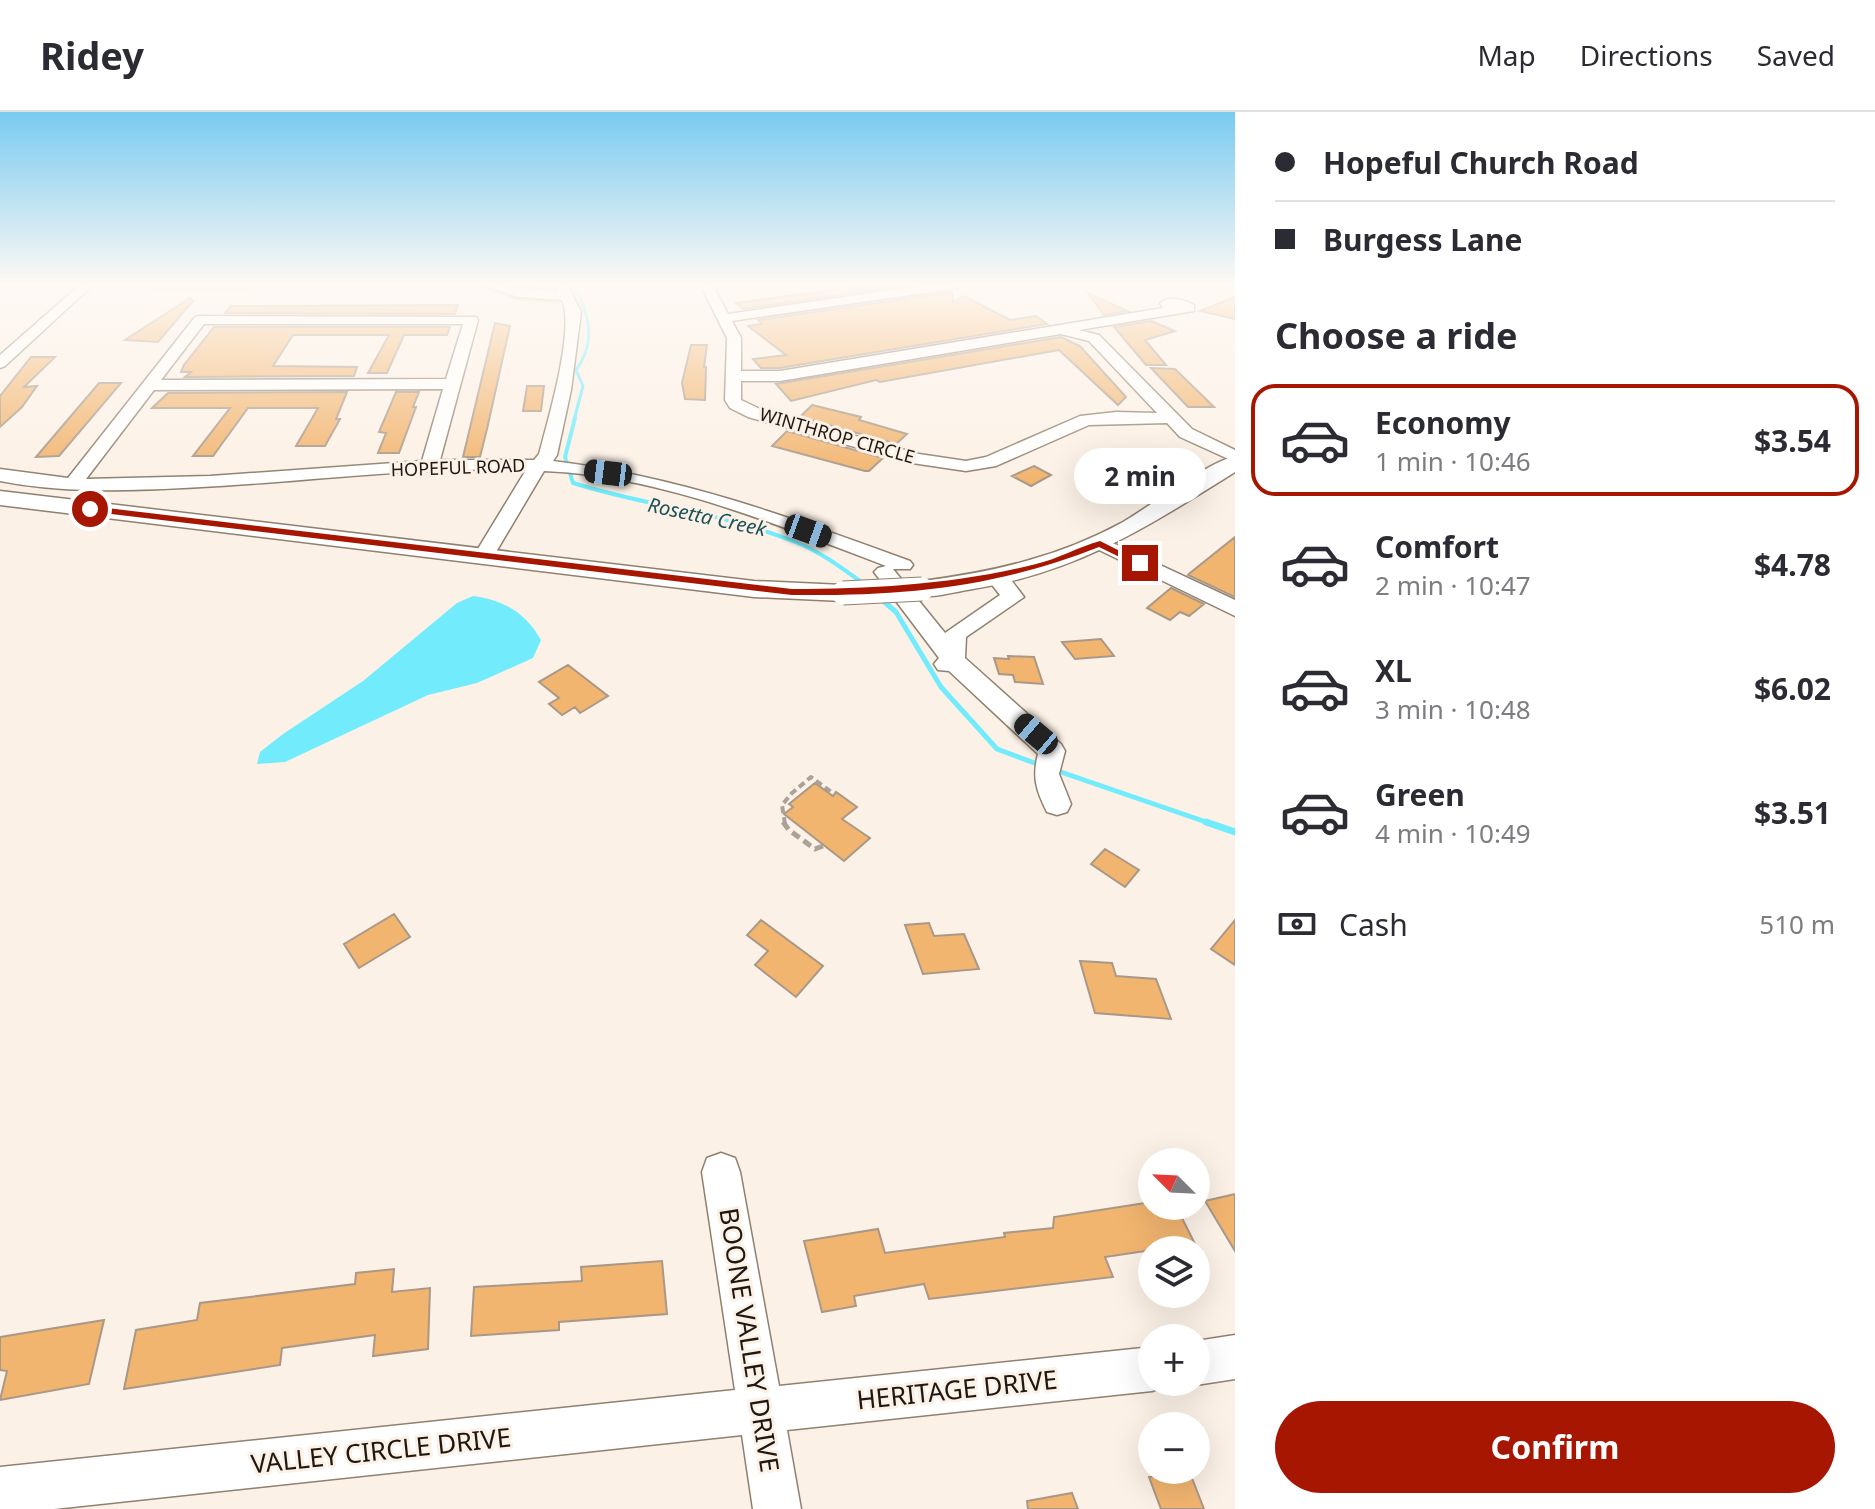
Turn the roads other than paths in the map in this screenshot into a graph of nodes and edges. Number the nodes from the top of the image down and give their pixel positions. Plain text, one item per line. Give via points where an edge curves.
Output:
1 (178, 349) edge
2 (463, 349) edge
3 (569, 349) edge
4 (734, 349) edge
5 (945, 349) edge
6 (1106, 349) edge
7 (733, 376) junction
8 (453, 384) junction
9 (152, 385) junction
10 (1171, 418) junction
11 (1235, 460) edge
12 (549, 466) junction
13 (429, 467) junction
14 (0, 475) edge
15 (73, 484) junction
16 (0, 498) edge
17 (1100, 543) junction
18 (860, 550) junction
19 (483, 557) junction
20 (903, 565) dead end
21 (997, 577) junction
22 (1235, 609) edge
23 (946, 664) junction
24 (1057, 804) dead end
25 (721, 1172) dead end
26 (1235, 1357) edge
27 (1210, 1361) edge
28 (1138, 1371) edge
29 (761, 1411) junction
30 (0, 1491) edge
31 (777, 1509) edge

1 - 9 street
2 - 8 street
3 - 12 street
4 - 7 street
5 - 7 street, WINTHROP CIRCLE via 780,376
6 - 10 street
7 - 10 street, WINTHROP CIRCLE via 733,400 744,410 952,466 990,462 1086,420
8 - 9 street
8 - 13 street
9 - 15 street
10 - 11 street via 1198,441
11 - 17 main road
12 - 13 street, HOPEFUL ROAD
12 - 18 street, HOPEFUL ROAD via 670,487
12 - 19 street via 530,477
13 - 15 street, HOPEFUL ROAD
14 - 15 street, HOPEFUL ROAD
16 - 19 main road
17 - 21 main road
17 - 22 street
18 - 20 street, HOPEFUL ROAD
18 - 23 street via 894,583
19 - 21 main road, bridge via 754,589 843,593 922,589
21 - 23 street via 1013,597 956,633
23 - 24 street via 1052,751 1048,767
25 - 29 street, BOONE VALLEY DRIVE
26 - 27 street
28 - 29 street, HERITAGE DRIVE
29 - 30 street, VALLEY CIRCLE DRIVE
29 - 31 street, BOONE VALLEY DRIVE

